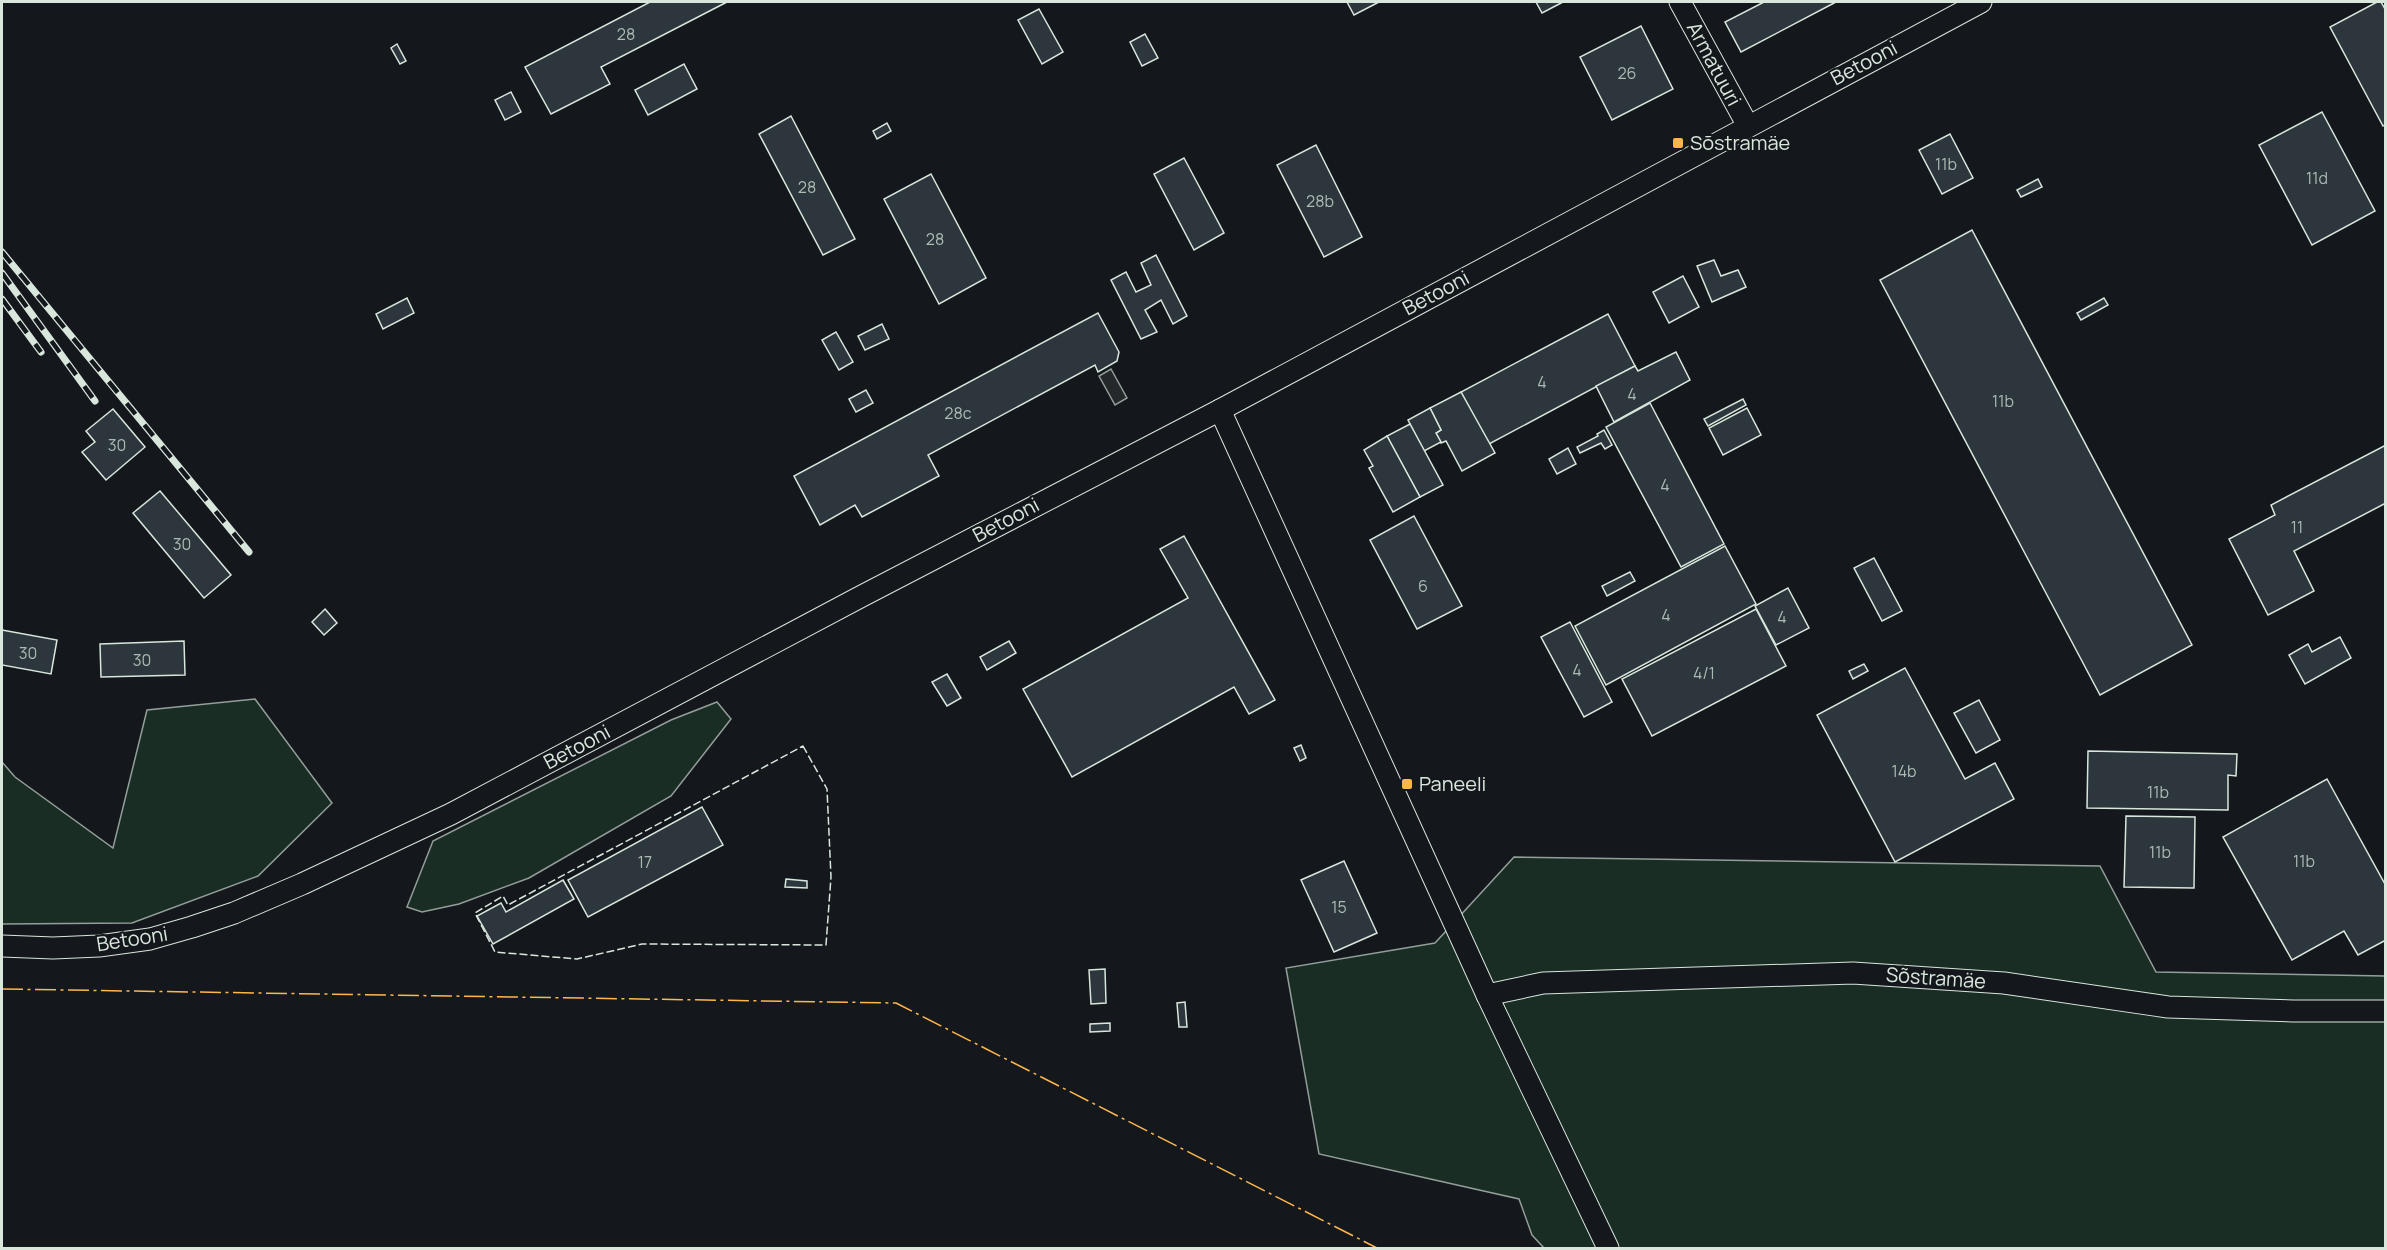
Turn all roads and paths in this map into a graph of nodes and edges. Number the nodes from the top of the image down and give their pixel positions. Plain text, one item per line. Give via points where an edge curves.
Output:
1 (1680, 2) edge
2 (1981, 2) edge
3 (1748, 126) junction
4 (1220, 410) junction
5 (2, 946) edge
6 (1486, 995) junction
7 (2385, 1011) edge
8 (1608, 1248) edge

1 - 3 street, Armatuuri
2 - 3 street, Betooni
3 - 4 street, Betooni
4 - 5 street, Betooni via 451,814 302,884 234,913 150,939 99,946
4 - 6 street
6 - 7 street, Sõstramäe via 1543,983 1853,973 2004,982 2168,1007
6 - 8 street

